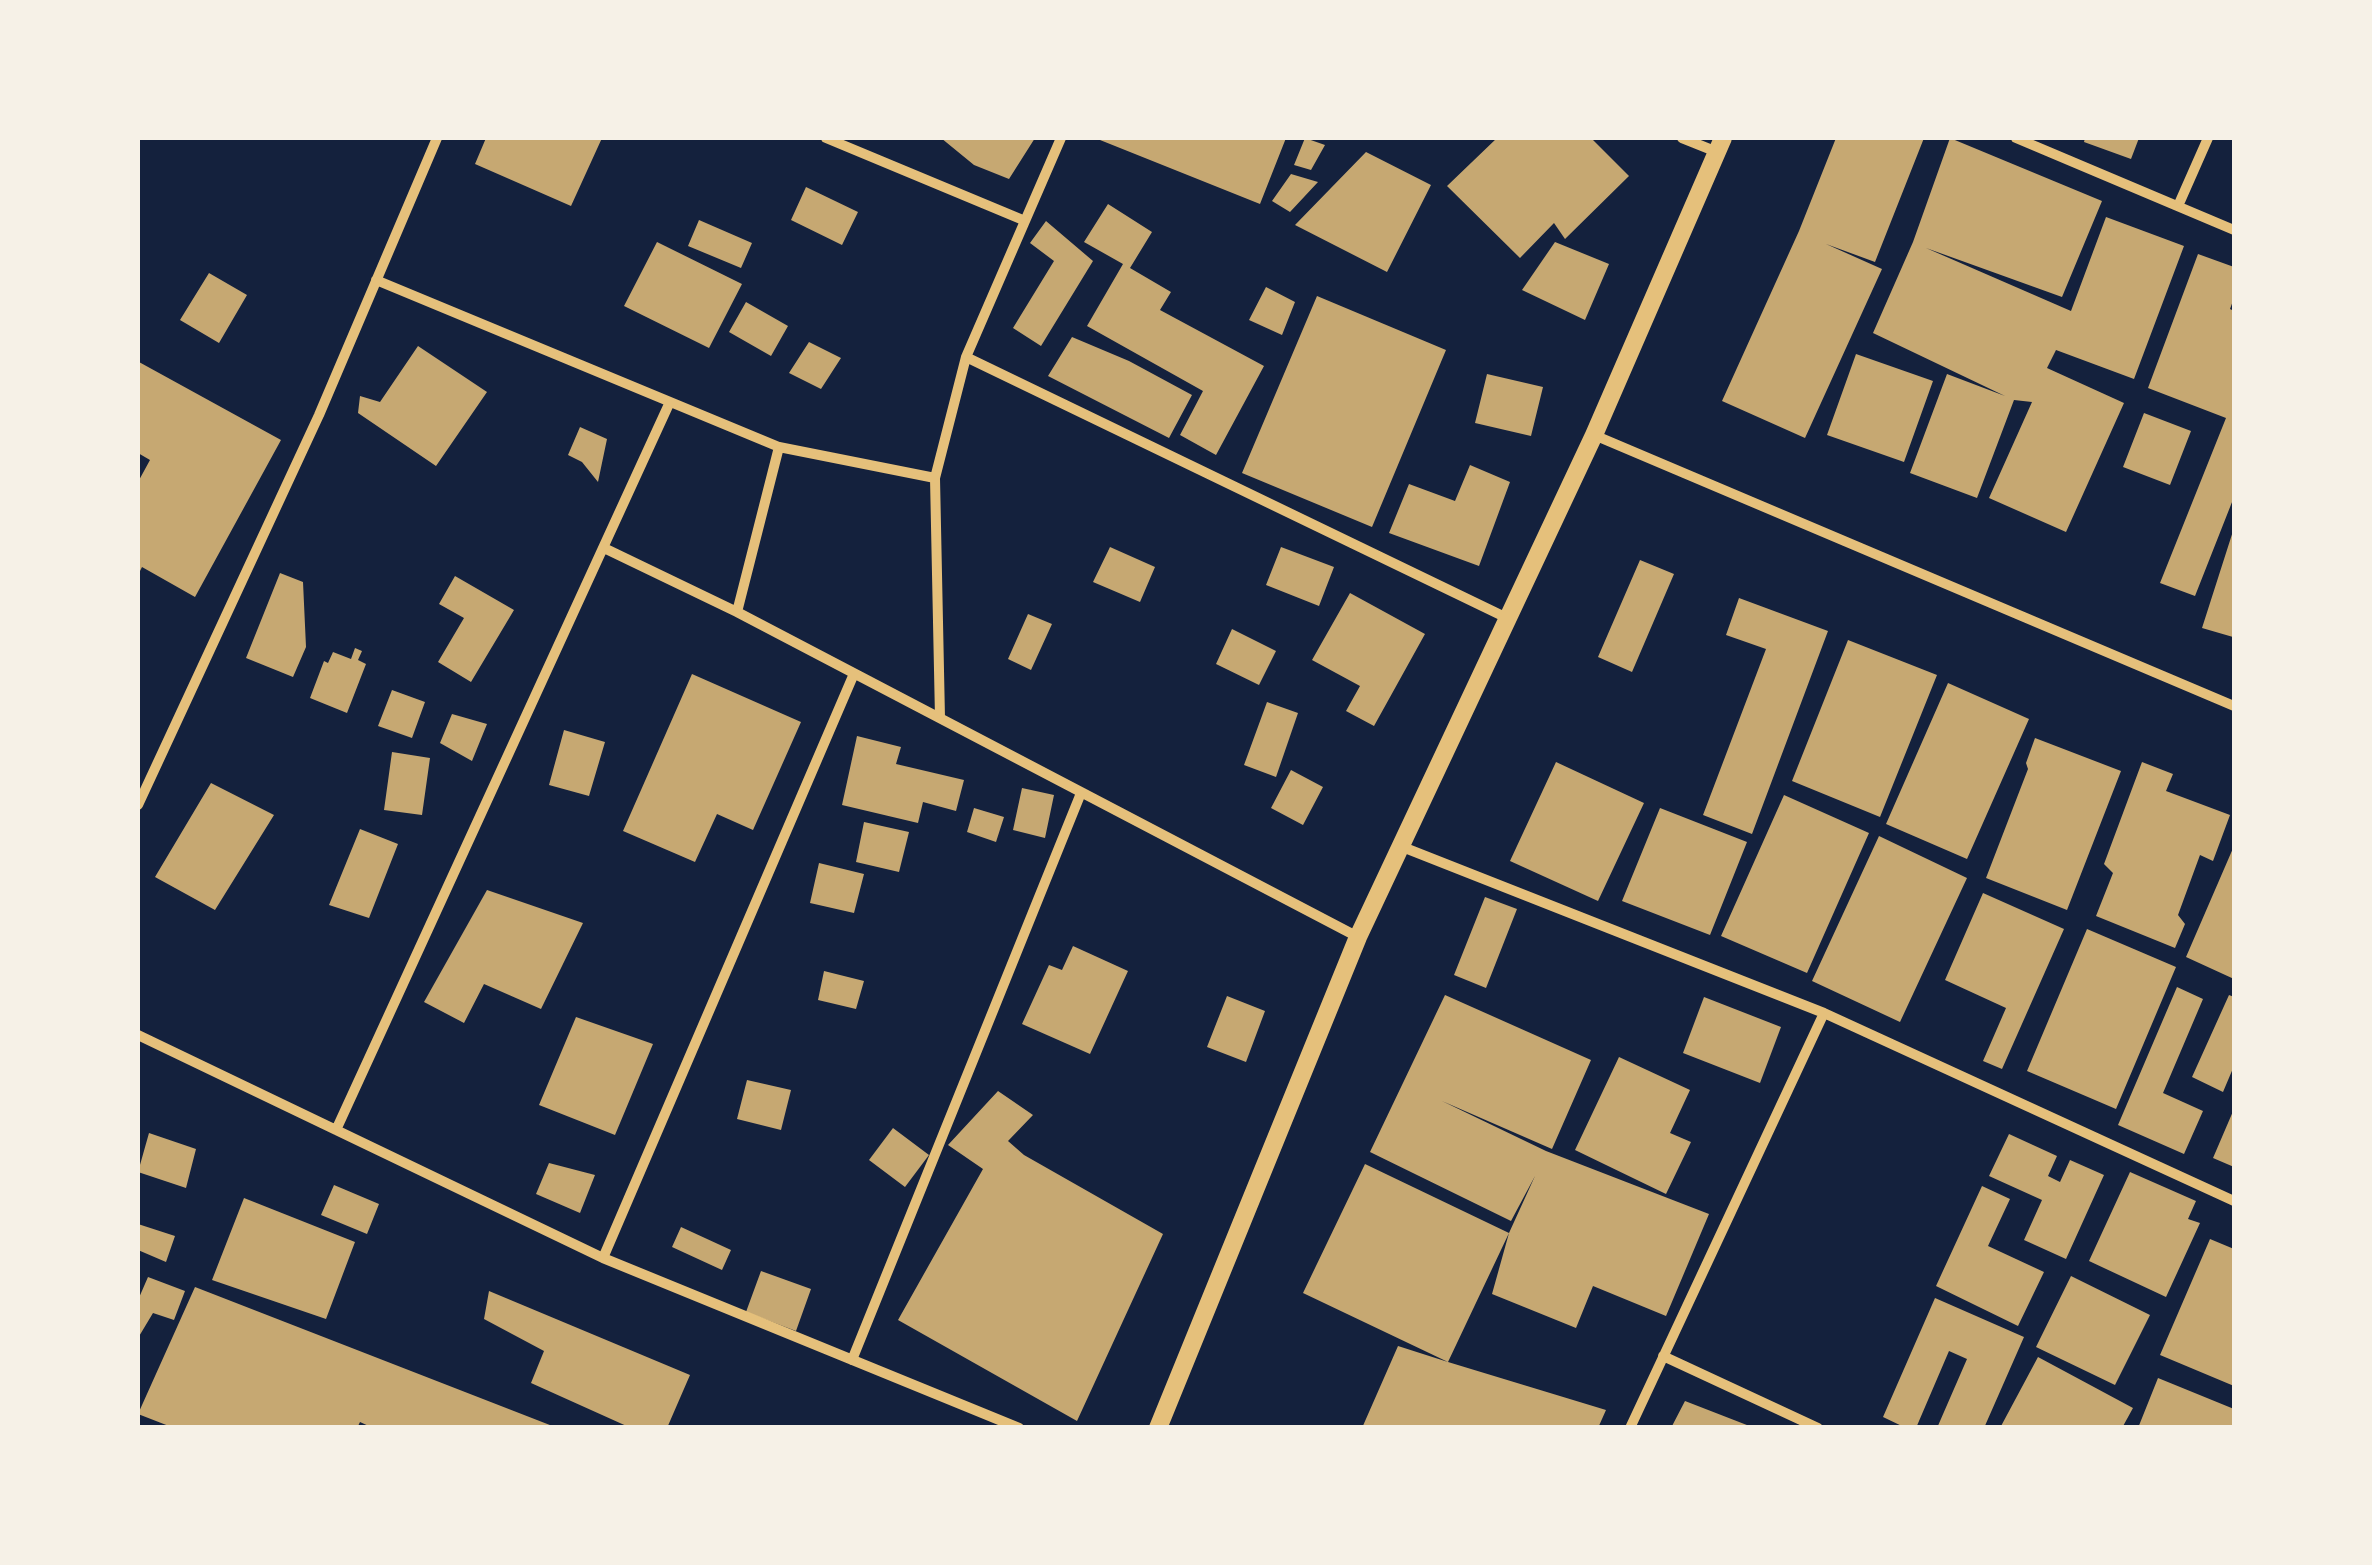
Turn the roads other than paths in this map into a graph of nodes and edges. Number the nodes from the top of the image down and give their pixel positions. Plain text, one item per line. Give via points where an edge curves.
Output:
1 (437, 138) edge
2 (826, 138) edge
3 (1061, 138) edge
4 (1682, 138) edge
5 (2016, 138) edge
6 (2208, 138) edge
7 (1720, 144) edge
8 (2178, 206) junction
9 (1023, 220) junction
10 (2234, 230) edge
11 (376, 280) junction
12 (966, 357) junction
13 (669, 404) junction
14 (1594, 435) junction
15 (778, 447) junction
16 (936, 478) junction
17 (604, 548) junction
18 (737, 612) junction
19 (1508, 618) junction
20 (853, 676) junction
21 (2234, 706) edge
22 (940, 718) junction
23 (1080, 793) junction
24 (138, 806) edge
25 (1400, 846) junction
26 (1358, 938) junction
27 (1824, 1013) junction
28 (138, 1035) edge
29 (336, 1130) junction
30 (2234, 1201) edge
31 (604, 1258) junction
32 (1664, 1356) junction
33 (852, 1360) junction
34 (1019, 1428) edge
35 (1158, 1428) edge
36 (1630, 1428) edge
37 (1818, 1428) edge

1 - 11 street
2 - 9 street
3 - 9 street
4 - 7 street
5 - 8 street
6 - 8 street
7 - 14 street
8 - 10 street
9 - 12 street
11 - 13 street
11 - 24 street
12 - 16 street
12 - 19 street
13 - 15 street
13 - 17 street
14 - 19 street
14 - 21 street
15 - 16 street
15 - 18 street
16 - 22 street
17 - 18 street
17 - 29 street
18 - 20 street
19 - 25 street
20 - 22 street
20 - 31 street
22 - 23 street
23 - 26 street
23 - 33 street
25 - 26 street
25 - 27 street
26 - 35 street
27 - 30 street
27 - 32 street
28 - 29 street
29 - 31 street
31 - 33 street
32 - 36 street
32 - 37 street
33 - 34 street

